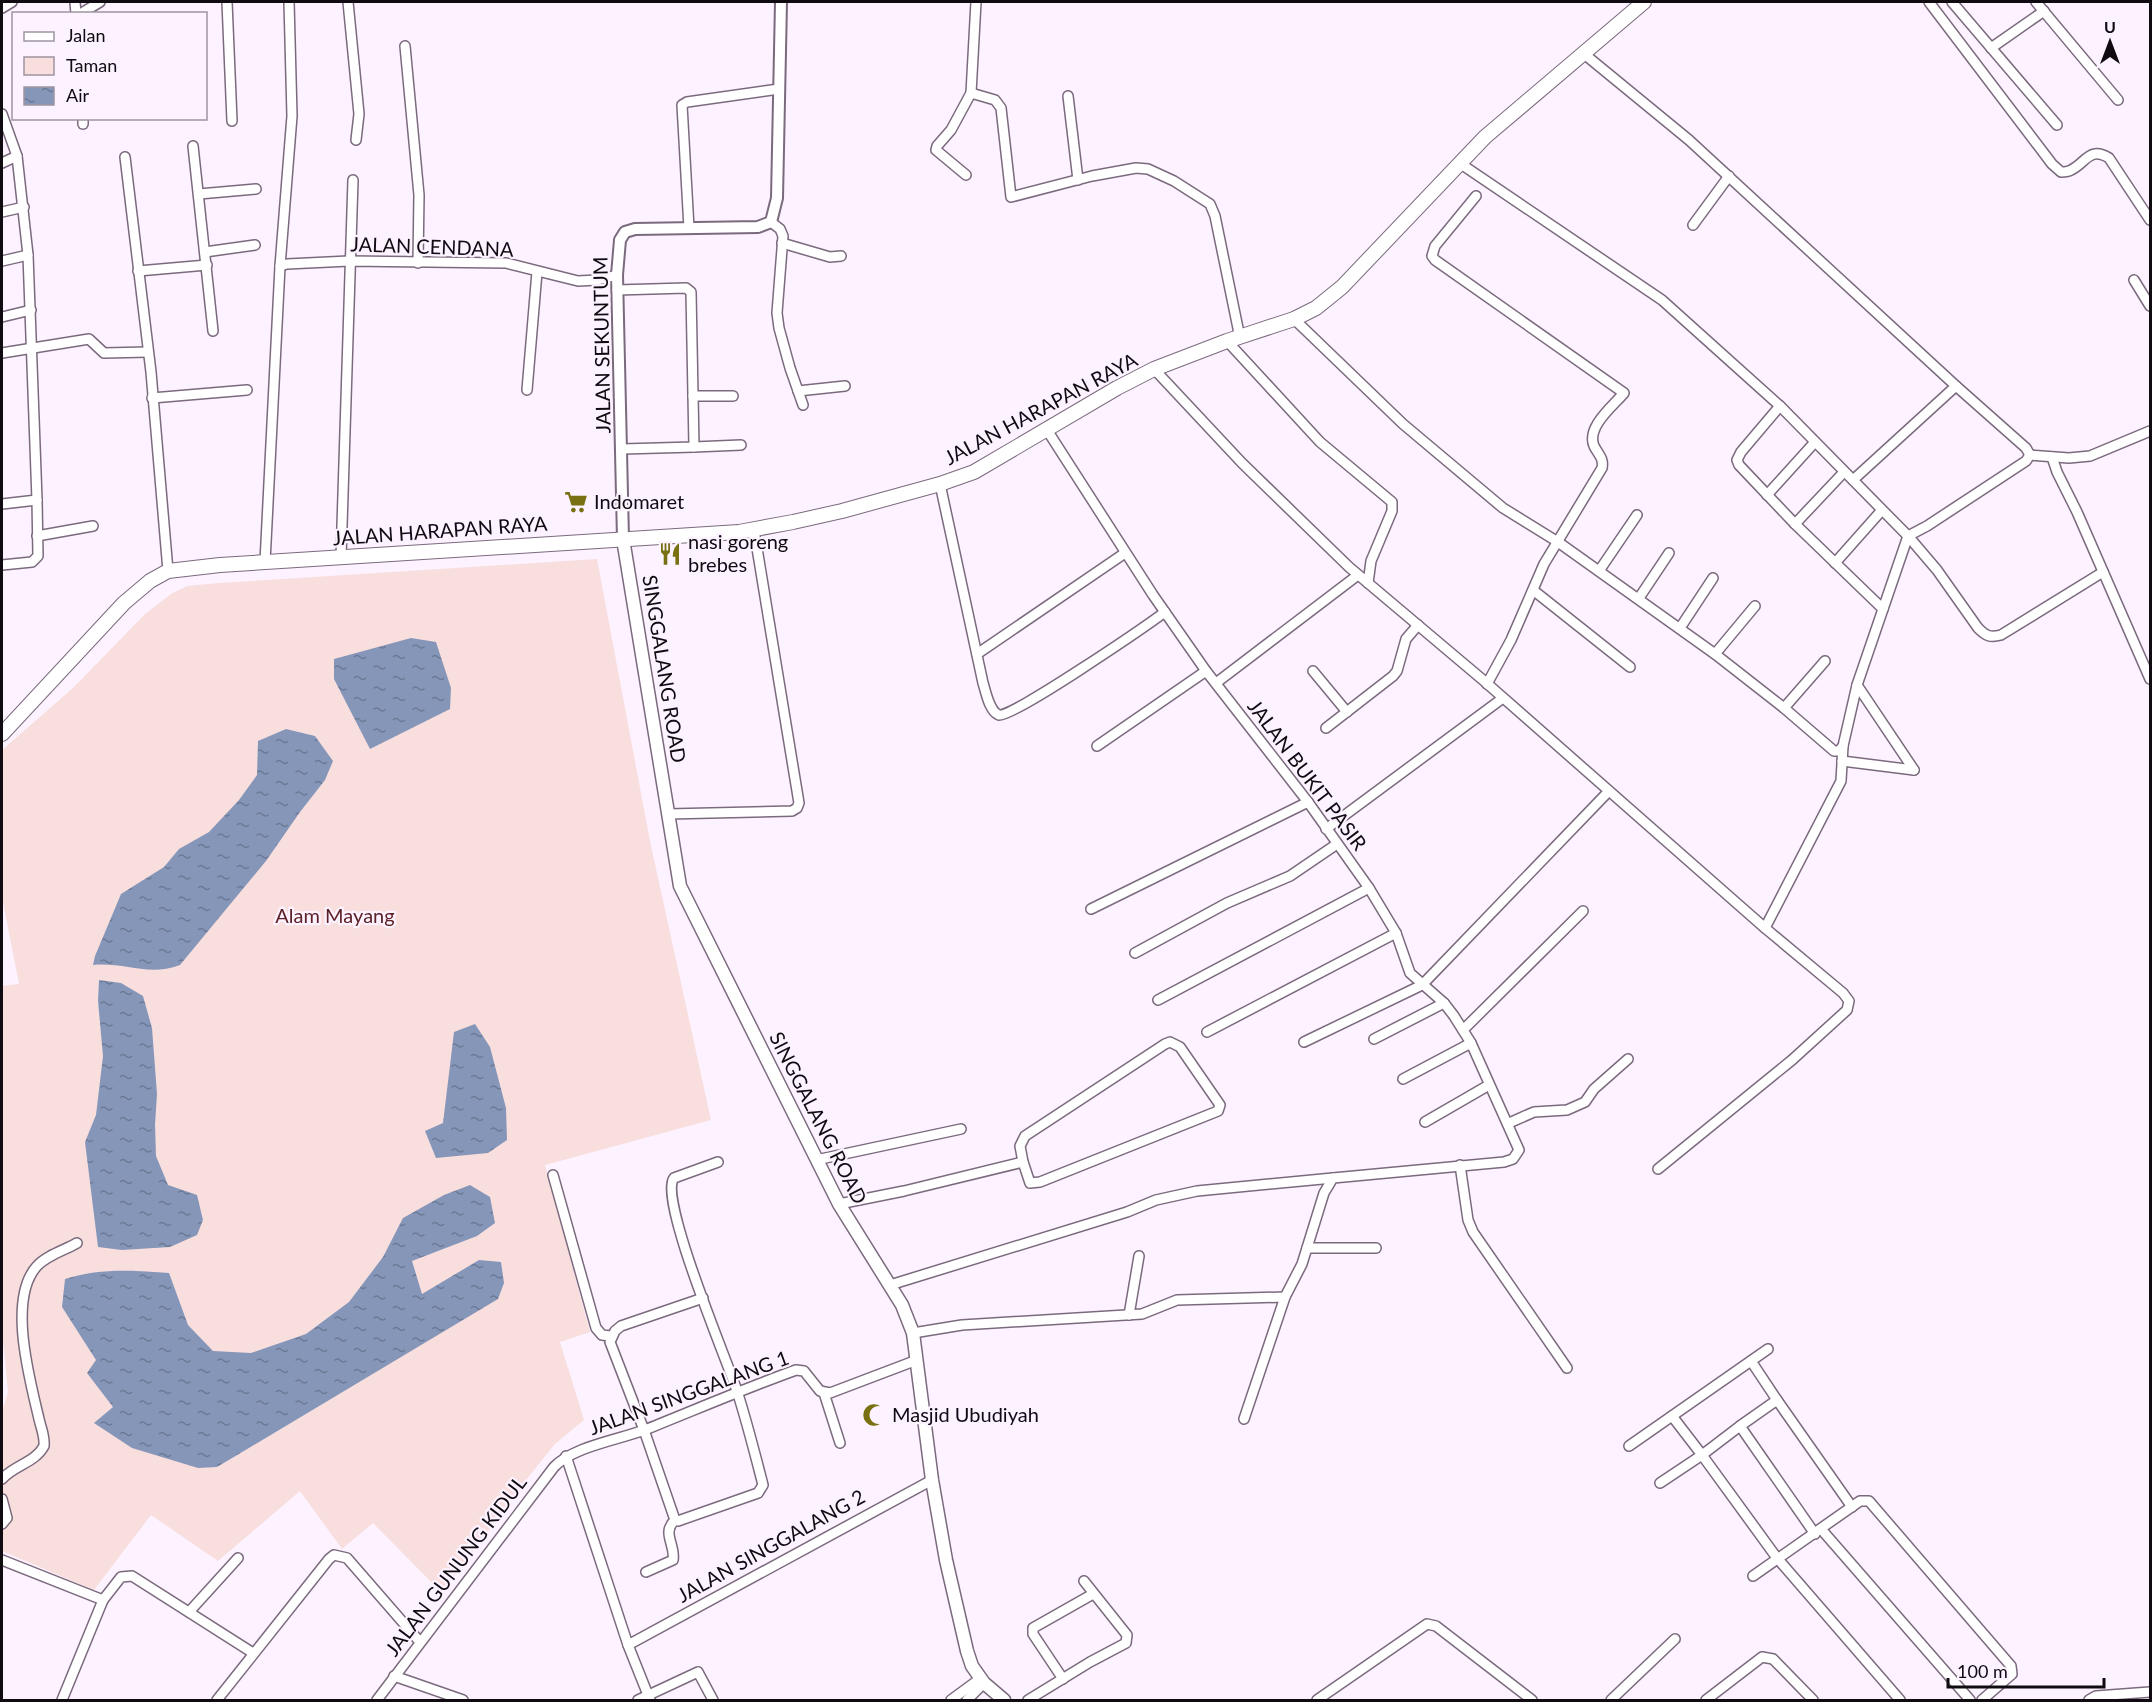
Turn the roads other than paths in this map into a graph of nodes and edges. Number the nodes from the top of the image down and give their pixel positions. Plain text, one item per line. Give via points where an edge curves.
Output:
1 (12, 2) edge
2 (100, 2) edge
3 (227, 2) edge
4 (289, 2) edge
5 (348, 2) edge
6 (782, 2) edge
7 (976, 2) edge
8 (1644, 2) edge
9 (1929, 2) edge
10 (1952, 2) edge
11 (2036, 2) edge
12 (2, 8) edge
13 (2044, 11) junction
14 (82, 12) edge
15 (405, 46) dead end
16 (1991, 48) junction
17 (1583, 53) junction
18 (779, 89) junction
19 (971, 93) junction
20 (1068, 96) dead end
21 (2118, 100) dead end
22 (2, 114) edge
23 (232, 120) dead end
24 (2057, 125) dead end
25 (356, 140) dead end
26 (193, 146) dead end
27 (17, 156) junction
28 (125, 157) dead end
29 (2, 163) edge
30 (1461, 164) junction
31 (966, 175) dead end
32 (1729, 176) junction
33 (353, 180) dead end
34 (1078, 180) junction
35 (256, 189) dead end
36 (199, 194) junction
37 (1476, 196) dead end
38 (24, 207) junction
39 (2, 212) edge
40 (2151, 220) edge
41 (771, 222) junction
42 (1693, 225) dead end
43 (689, 228) junction
44 (782, 243) junction
45 (255, 244) dead end
46 (205, 252) junction
47 (28, 255) junction
48 (841, 256) dead end
49 (2, 261) edge
50 (349, 261) junction
51 (418, 263) junction
52 (207, 265) junction
53 (280, 266) junction
54 (138, 271) junction
55 (537, 272) junction
56 (617, 275) junction
57 (2134, 280) dead end
58 (617, 290) junction
59 (2151, 306) edge
60 (31, 310) junction
61 (2, 317) edge
62 (1294, 319) junction
63 (213, 331) dead end
64 (1234, 339) junction
65 (31, 348) junction
66 (148, 352) junction
67 (2, 353) edge
68 (1154, 369) junction
69 (845, 386) dead end
70 (1956, 386) junction
71 (247, 390) dead end
72 (527, 390) dead end
73 (798, 391) junction
74 (693, 396) junction
75 (733, 396) dead end
76 (152, 398) junction
77 (803, 405) dead end
78 (1780, 406) junction
79 (1047, 430) junction
80 (2151, 431) edge
81 (1815, 442) junction
82 (741, 445) dead end
83 (694, 447) junction
84 (622, 449) junction
85 (2030, 455) junction
86 (2052, 457) junction
87 (1844, 472) junction
88 (1853, 480) junction
89 (940, 484) junction
90 (1767, 495) junction
91 (38, 500) junction
92 (2, 504) edge
93 (1882, 510) junction
94 (1637, 515) dead end
95 (1794, 524) junction
96 (93, 526) dead end
97 (754, 530) junction
98 (38, 536) junction
99 (1908, 536) junction
100 (623, 539) junction
101 (1558, 542) junction
102 (1669, 553) dead end
103 (1125, 554) junction
104 (341, 557) junction
105 (265, 562) junction
106 (1835, 563) junction
107 (2, 565) edge
108 (168, 571) junction
109 (1599, 571) junction
110 (2103, 572) junction
111 (1358, 575) junction
112 (1713, 578) dead end
113 (1368, 583) junction
114 (1533, 590) junction
115 (1639, 598) junction
116 (1755, 606) dead end
117 (1883, 609) junction
118 (1165, 612) junction
119 (1418, 625) junction
120 (1680, 628) junction
121 (977, 654) junction
122 (1715, 654) junction
123 (1825, 661) dead end
124 (1630, 667) dead end
125 (1206, 671) junction
126 (1313, 671) dead end
127 (2151, 680) edge
128 (1216, 683) junction
129 (1487, 684) junction
130 (1857, 685) junction
131 (1503, 698) junction
132 (1784, 708) junction
133 (1347, 712) junction
134 (1326, 728) dead end
135 (2, 734) edge
136 (1096, 746) dead end
137 (1843, 746) junction
138 (1842, 762) junction
139 (1610, 791) junction
140 (1308, 802) junction
141 (668, 814) junction
142 (1326, 829) junction
143 (1336, 844) junction
144 (1369, 888) junction
145 (1091, 909) dead end
146 (1583, 911) dead end
147 (1766, 928) junction
148 (1396, 933) junction
149 (1135, 952) dead end
150 (1422, 985) junction
151 (1158, 1000) dead end
152 (1444, 1003) junction
153 (1463, 1030) junction
154 (1207, 1032) dead end
155 (1374, 1040) dead end
156 (1304, 1042) dead end
157 (1471, 1043) junction
158 (1628, 1059) dead end
159 (1403, 1079) dead end
160 (1489, 1085) junction
161 (1425, 1122) dead end
162 (1509, 1123) junction
163 (961, 1129) dead end
164 (816, 1160) junction
165 (718, 1162) dead end
166 (1023, 1162) junction
167 (1460, 1165) junction
168 (1658, 1169) dead end
169 (553, 1175) dead end
170 (1333, 1178) junction
171 (839, 1204) junction
172 (78, 1243) dead end
173 (1307, 1248) junction
174 (1376, 1248) dead end
175 (1139, 1256) dead end
176 (890, 1285) junction
177 (1285, 1297) junction
178 (703, 1298) junction
179 (1129, 1315) junction
180 (913, 1333) junction
181 (611, 1336) junction
182 (1768, 1349) dead end
183 (916, 1360) junction
184 (1751, 1361) junction
185 (1567, 1368) dead end
186 (737, 1391) junction
187 (824, 1394) junction
188 (1777, 1400) junction
189 (1672, 1416) junction
190 (1244, 1419) dead end
191 (1740, 1426) junction
192 (645, 1430) junction
193 (840, 1443) dead end
194 (1629, 1446) dead end
195 (1702, 1455) junction
196 (566, 1456) junction
197 (2, 1479) edge
198 (932, 1480) junction
199 (1660, 1483) dead end
200 (2, 1499) edge
201 (1852, 1507) junction
202 (675, 1520) junction
203 (2, 1524) edge
204 (1818, 1531) junction
205 (238, 1558) dead end
206 (1777, 1558) junction
207 (2, 1560) edge
208 (646, 1572) dead end
209 (1754, 1576) dead end
210 (1084, 1581) dead end
211 (1093, 1594) junction
212 (103, 1600) junction
213 (189, 1612) junction
214 (1675, 1639) dead end
215 (420, 1642) junction
216 (628, 1644) junction
217 (253, 1653) junction
218 (394, 1676) junction
219 (1063, 1679) junction
220 (983, 1680) junction
221 (2151, 1692) edge
222 (649, 1698) edge
223 (62, 1701) edge
224 (216, 1701) edge
225 (377, 1701) edge
226 (463, 1701) edge
227 (638, 1701) edge
228 (713, 1701) edge
229 (951, 1701) edge
230 (967, 1701) edge
231 (1004, 1701) edge
232 (1028, 1701) edge
233 (1317, 1701) edge
234 (1532, 1701) edge
235 (1611, 1701) edge
236 (1706, 1701) edge
237 (1813, 1701) edge
238 (1900, 1701) edge
239 (1970, 1701) edge
240 (1982, 1701) edge
241 (2089, 1701) edge

1 - 12 street
2 - 14 street
3 - 23 street
4 - 53 street via 292,116
5 - 25 street via 359,114
6 - 18 street
7 - 19 street
8 - 17 main road, JALAN HARAPAN RAYA
9 - 40 street via 2052,164 2061,172 2100,153 2109,158
10 - 16 street
11 - 13 street
13 - 16 street
13 - 21 street
15 - 51 street via 419,195
16 - 24 street
17 - 30 main road, JALAN HARAPAN RAYA via 1485,137
17 - 32 street
18 - 41 street via 777,198
18 - 43 street via 682,105
19 - 31 street via 936,150
19 - 34 street via 995,100 1001,108 1011,197
20 - 34 street
22 - 27 street
26 - 36 street
27 - 29 street
27 - 38 street
28 - 54 street
30 - 62 main road, JALAN HARAPAN RAYA via 1342,287 1316,308
30 - 78 street via 1662,300
32 - 42 street
32 - 70 street
33 - 50 street
34 - 64 street via 1148,169 1210,204
35 - 36 street
36 - 46 street
37 - 101 street via 1435,246 1435,260 1624,393 1592,433 1602,468
38 - 39 street
38 - 47 street
41 - 43 street, JALAN SEKUNTUM via 758,227
41 - 44 street via 780,229
43 - 56 street, JALAN SEKUNTUM via 625,232 620,240
44 - 48 street via 830,257
44 - 73 street via 777,313
45 - 46 street
46 - 52 street
47 - 49 street
47 - 60 street
50 - 51 street, JALAN CENDANA
50 - 53 street, JALAN CENDANA
50 - 104 street
51 - 55 street, JALAN CENDANA via 506,263
52 - 54 street
52 - 63 street
53 - 105 street
54 - 66 street
55 - 56 street, JALAN CENDANA via 578,281
55 - 72 street
56 - 58 street, JALAN SEKUNTUM
57 - 59 street
58 - 74 street via 690,290
58 - 84 street, JALAN SEKUNTUM
60 - 61 street
60 - 65 street
62 - 64 main road, JALAN HARAPAN RAYA
62 - 101 street via 1412,432 1503,507
64 - 68 main road, JALAN HARAPAN RAYA
64 - 113 street via 1320,442 1392,502 1392,511 1371,561
65 - 66 street via 89,339 104,353
65 - 67 street
65 - 91 street
66 - 76 street
68 - 79 main road, JALAN HARAPAN RAYA
68 - 111 street via 1242,463
69 - 73 street
70 - 85 street
70 - 88 street
71 - 76 street
73 - 77 street
74 - 75 street
74 - 83 street
76 - 108 street
78 - 81 street
78 - 90 street via 1737,460
79 - 89 main road, JALAN HARAPAN RAYA via 974,472
79 - 103 street, JALAN BUKIT PASIR
80 - 86 street via 2090,456
81 - 87 street
81 - 90 street
82 - 83 street
83 - 84 street
84 - 100 street, JALAN SEKUNTUM
85 - 86 street
85 - 99 street
86 - 110 street
87 - 88 street
87 - 95 street
88 - 93 street
89 - 97 main road, JALAN HARAPAN RAYA
89 - 121 street
90 - 95 street
91 - 92 street
91 - 98 street
93 - 99 street
93 - 106 street
94 - 109 street
95 - 106 street
96 - 98 street
97 - 100 main road, JALAN HARAPAN RAYA
97 - 141 street via 799,803 792,811
98 - 107 street via 38,556 34,561
99 - 110 street via 1986,636 2001,635
99 - 117 street
100 - 104 main road, JALAN HARAPAN RAYA
100 - 141 main road, SINGGALANG ROAD
101 - 109 street
101 - 114 street
102 - 115 street
103 - 118 street, JALAN BUKIT PASIR
103 - 121 street
104 - 105 main road, JALAN HARAPAN RAYA
105 - 108 main road, JALAN HARAPAN RAYA
106 - 117 street
108 - 135 main road, JALAN HARAPAN RAYA via 124,603
109 - 115 street
110 - 127 street
111 - 113 street
111 - 128 street
112 - 120 street
113 - 119 street
114 - 124 street
114 - 129 street
115 - 120 street
116 - 122 street
117 - 130 street
118 - 121 street via 1050,689 1003,715 992,710
118 - 125 street, JALAN BUKIT PASIR
119 - 129 street
119 - 133 street via 1406,639 1394,676
120 - 122 street
122 - 132 street
123 - 132 street
125 - 128 street, JALAN BUKIT PASIR
125 - 136 street
126 - 133 street
128 - 140 street, JALAN BUKIT PASIR
129 - 131 street
130 - 137 street
130 - 138 street via 1914,770
131 - 139 street
131 - 142 street
132 - 137 street via 1832,750 1839,751
133 - 134 street
137 - 138 street
138 - 147 street via 1841,781
139 - 147 street
139 - 150 street
140 - 142 street, JALAN BUKIT PASIR
140 - 145 street
141 - 164 main road, SINGGALANG ROAD via 683,895
142 - 143 street, JALAN BUKIT PASIR
143 - 144 street, JALAN BUKIT PASIR
143 - 149 street via 1290,876 1227,903
144 - 148 street, JALAN BUKIT PASIR
144 - 151 street
146 - 153 street
147 - 168 street via 1843,993 1849,1001 1846,1010 1792,1060
148 - 150 street, JALAN BUKIT PASIR via 1410,973
148 - 154 street
150 - 152 street, JALAN BUKIT PASIR
150 - 156 street
152 - 153 street, JALAN BUKIT PASIR
152 - 155 street
153 - 157 street, JALAN BUKIT PASIR
157 - 159 street
157 - 160 street, JALAN BUKIT PASIR
158 - 162 street via 1594,1089 1586,1102 1567,1110 1534,1112
160 - 161 street
160 - 162 street, JALAN BUKIT PASIR
162 - 167 street, JALAN BUKIT PASIR via 1519,1150 1513,1159
163 - 164 street
164 - 171 main road, SINGGALANG ROAD
165 - 178 street via 670,1183 680,1233
166 - 166 street via 1030,1183 1040,1182 1215,1113 1220,1107 1180,1047 1170,1042 1025,1136 1020,1146
166 - 171 street
167 - 170 street
167 - 185 street via 1473,1232
169 - 181 street via 596,1328 602,1335
170 - 173 street via 1324,1193
170 - 176 street via 1197,1191 1156,1200
171 - 176 main road, SINGGALANG ROAD
172 - 197 street via 43,1261 27,1282 21,1323 23,1343 45,1442 32,1460
173 - 174 street
173 - 177 street
175 - 179 street
176 - 180 main road, SINGGALANG ROAD
177 - 179 street via 1177,1300
177 - 190 street
178 - 181 street via 621,1326
178 - 186 street
179 - 180 street via 962,1325
180 - 183 main road, SINGGALANG ROAD
181 - 192 street
182 - 184 street
183 - 187 street
183 - 198 main road, SINGGALANG ROAD
184 - 188 street
184 - 189 street
186 - 187 street, JALAN SINGGALANG 1 via 800,1369
186 - 192 street, JALAN SINGGALANG 1
186 - 202 street via 763,1485 761,1490
187 - 193 street
188 - 191 street
188 - 201 street
189 - 194 street
189 - 195 street
191 - 195 street
191 - 204 street
192 - 196 street, JALAN SINGGALANG 1
192 - 202 street
195 - 199 street
195 - 206 street
196 - 215 street, JALAN GUNUNG KIDUL
196 - 216 street
198 - 216 street, JALAN SINGGALANG 2
198 - 220 main road, SINGGALANG ROAD via 967,1651
200 - 203 street via 7,1518
201 - 204 street
201 - 240 street via 1869,1501 2011,1666 2012,1674
202 - 208 street via 668,1532 673,1560
204 - 206 street
204 - 239 street
205 - 213 street
206 - 209 street
206 - 238 street
207 - 212 street
210 - 211 street
211 - 219 street via 1033,1628 1033,1634
211 - 219 street via 1127,1640
212 - 213 street via 121,1577 132,1576
212 - 223 street
213 - 217 street
214 - 235 street
215 - 217 street via 347,1558 334,1555
215 - 218 street, JALAN GUNUNG KIDUL
216 - 222 street
217 - 224 street
218 - 225 street, JALAN GUNUNG KIDUL
218 - 226 street
219 - 232 street
220 - 229 street
220 - 230 street
220 - 231 main road, SINGGALANG ROAD
221 - 241 street via 2096,1696
222 - 227 street
222 - 228 street via 698,1672
233 - 234 street via 1427,1624 1436,1626
236 - 237 street via 1762,1658 1773,1659

